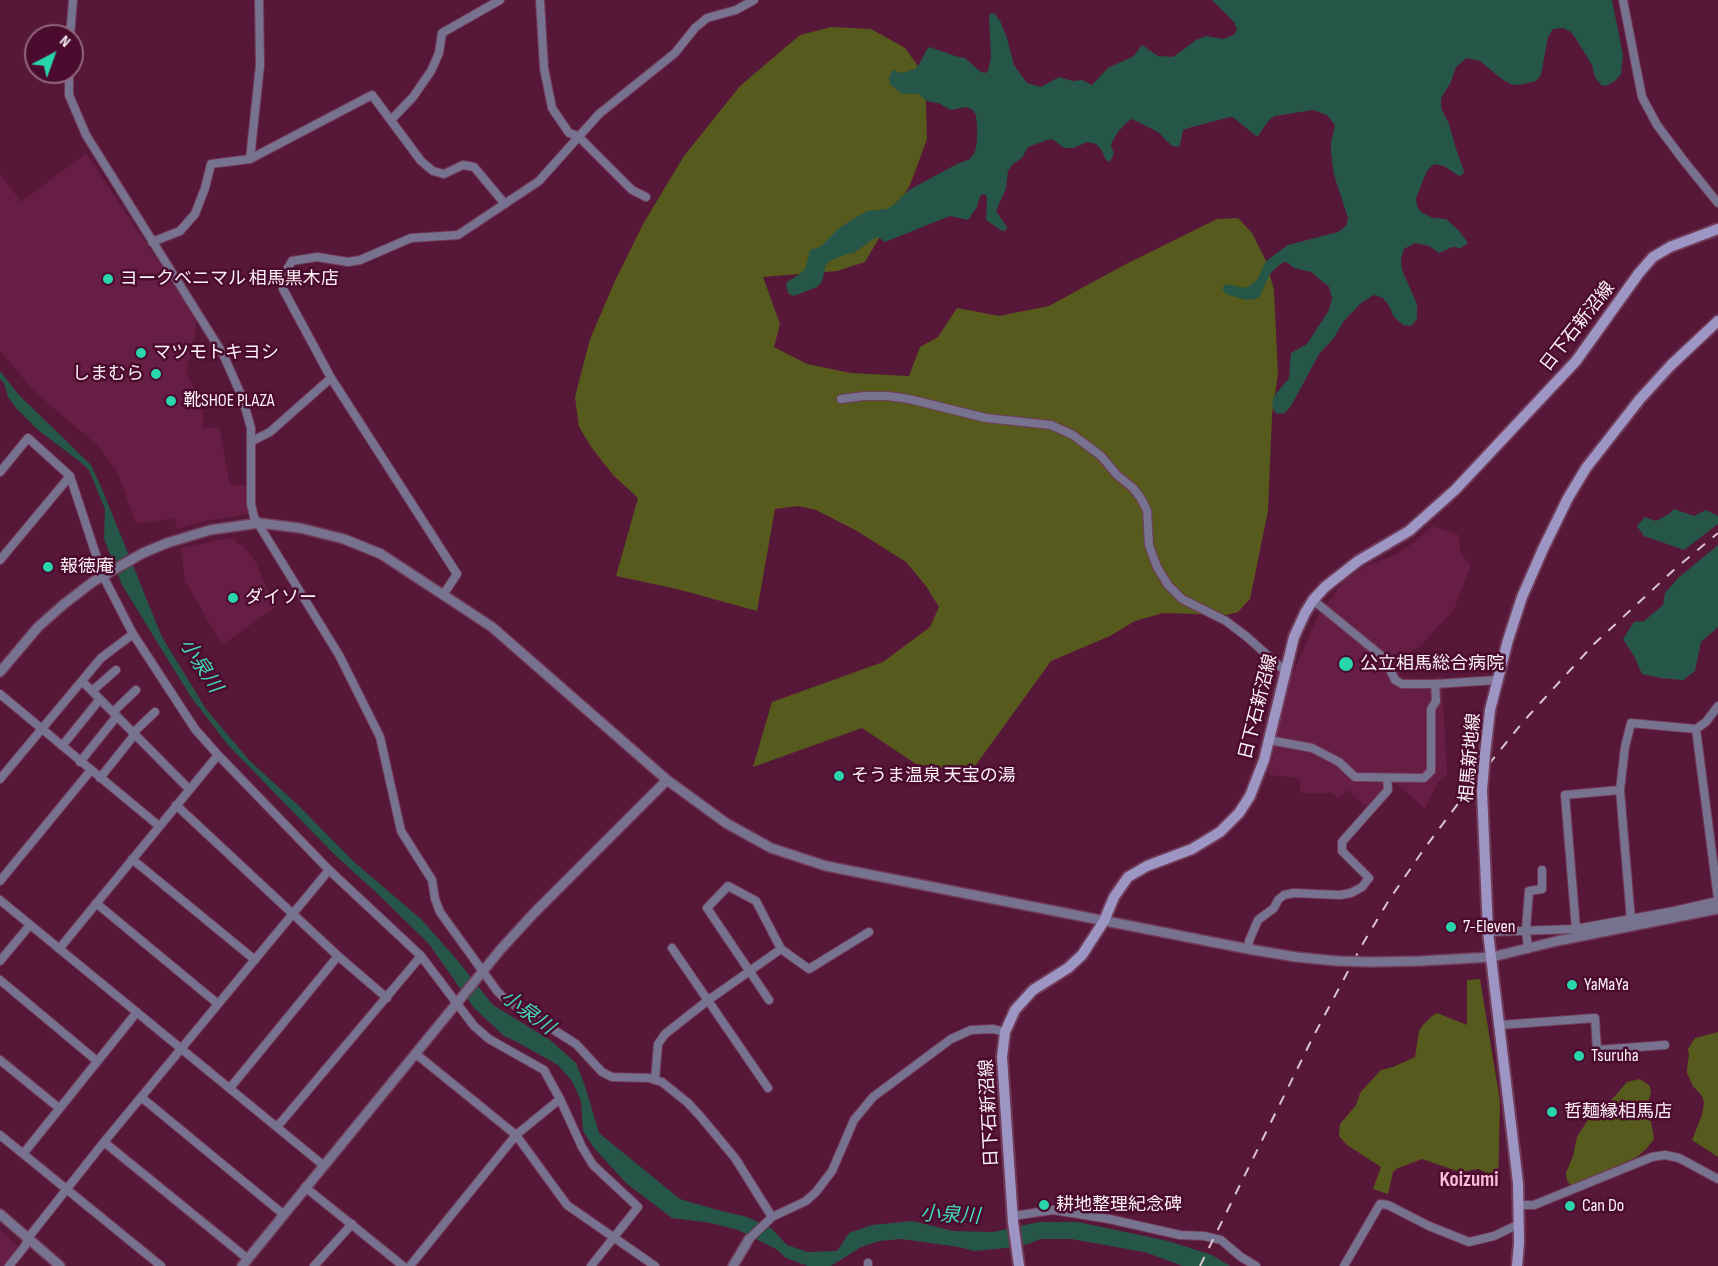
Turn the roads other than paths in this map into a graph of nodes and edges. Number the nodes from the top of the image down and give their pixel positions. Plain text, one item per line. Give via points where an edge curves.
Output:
1 (73, 0) edge
2 (259, 0) edge
3 (500, 0) edge
4 (540, 0) edge
5 (754, 0) edge
6 (1623, 0) edge
7 (71, 24) edge
8 (69, 84) edge
9 (391, 120) junction
10 (578, 136) junction
11 (250, 159) junction
12 (646, 197) dead end
13 (1718, 203) edge
14 (505, 204) junction
15 (1718, 229) edge
16 (152, 242) junction
17 (1718, 321) edge
18 (330, 378) junction
19 (841, 399) dead end
20 (252, 441) junction
21 (0, 472) edge
22 (70, 476) junction
23 (259, 523) junction
24 (0, 560) edge
25 (107, 574) junction
26 (443, 595) junction
27 (1313, 600) junction
28 (133, 634) junction
29 (116, 670) dead end
30 (1285, 671) junction
31 (0, 672) edge
32 (1497, 680) junction
33 (82, 681) junction
34 (1435, 684) junction
35 (136, 690) dead end
36 (92, 691) junction
37 (0, 694) edge
38 (100, 699) junction
39 (1718, 706) edge
40 (155, 712) dead end
41 (115, 714) junction
42 (41, 729) junction
43 (1696, 729) junction
44 (134, 734) junction
45 (1269, 740) junction
46 (62, 746) junction
47 (218, 755) junction
48 (80, 762) junction
49 (91, 770) junction
50 (100, 778) junction
51 (1387, 778) junction
52 (0, 779) edge
53 (667, 780) junction
54 (189, 789) junction
55 (1620, 790) junction
56 (176, 805) junction
57 (159, 826) junction
58 (132, 859) junction
59 (329, 870) junction
60 (1542, 870) dead end
61 (0, 881) edge
62 (0, 900) edge
63 (1718, 900) edge
64 (96, 903) junction
65 (1718, 909) edge
66 (293, 914) junction
67 (1631, 920) junction
68 (1104, 921) junction
69 (30, 925) junction
70 (1576, 929) junction
71 (1526, 930) junction
72 (869, 932) dead end
73 (1488, 932) junction
74 (672, 948) dead end
75 (59, 949) junction
76 (781, 949) junction
77 (1248, 949) junction
78 (1528, 949) junction
79 (338, 956) junction
80 (421, 956) junction
81 (1492, 957) junction
82 (255, 960) junction
83 (0, 961) edge
84 (749, 971) junction
85 (482, 972) junction
86 (0, 980) edge
87 (387, 998) junction
88 (769, 1000) dead end
89 (707, 1001) junction
90 (457, 1003) junction
91 (218, 1004) junction
92 (137, 1012) junction
93 (1500, 1025) junction
94 (1005, 1032) junction
95 (1665, 1045) dead end
96 (182, 1049) junction
97 (416, 1054) junction
98 (0, 1060) edge
99 (97, 1061) junction
100 (655, 1080) junction
101 (230, 1088) junction
102 (768, 1088) dead end
103 (141, 1097) junction
104 (560, 1099) junction
105 (58, 1108) junction
106 (277, 1127) junction
107 (0, 1135) edge
108 (516, 1135) junction
109 (104, 1142) junction
110 (22, 1154) junction
111 (323, 1165) junction
112 (1718, 1179) edge
113 (305, 1187) junction
114 (67, 1189) junction
115 (1519, 1205) junction
116 (0, 1214) edge
117 (283, 1214) junction
118 (770, 1218) junction
119 (1013, 1219) junction
120 (352, 1224) junction
121 (1519, 1224) junction
122 (614, 1237) junction
123 (28, 1238) junction
124 (749, 1239) joint
125 (1018, 1261) edge
126 (245, 1262) edge
127 (317, 1263) edge
128 (9, 1266) edge
129 (60, 1266) edge
130 (160, 1266) edge
131 (328, 1266) edge
132 (403, 1266) edge
133 (410, 1266) edge
134 (591, 1266) edge
135 (655, 1266) edge
136 (733, 1266) edge
137 (1256, 1266) edge
138 (1344, 1266) edge
139 (1517, 1266) edge

1 - 7 street
2 - 11 street via 260,65
3 - 9 street via 442,33 432,71
4 - 10 street via 544,68 552,108 569,133
5 - 10 street via 736,10 706,18 675,53 599,114
6 - 13 street via 1642,97 1657,125
8 - 16 street via 69,95 86,135
9 - 11 street via 372,95
9 - 14 street via 421,161 434,171 444,174 463,165 474,167
10 - 12 street via 632,190
10 - 14 street via 539,181
11 - 16 street via 211,164 195,214 180,231
14 - 18 street via 458,235 411,238 348,262 317,257 292,261 283,276 283,290
15 - 27 main road, 日下石新沼線 via 1653,257 1576,361 1455,490 1409,531 1341,573
16 - 20 street via 223,354 242,397
17 - 32 main road, 相馬新地線 via 1640,399 1574,488 1522,597
18 - 20 street via 270,432
18 - 26 street via 457,574
19 - 30 street via 909,399 986,418 1051,425 1073,435 1101,456 1140,497 1147,510 1149,544 1168,585 1182,599 1226,621
20 - 23 street via 251,504
21 - 22 street via 28,438
22 - 24 street
22 - 25 street
23 - 25 street via 210,530 167,543
23 - 26 street via 345,539 381,554
23 - 85 street via 339,655 380,738 400,831 432,880 440,912
25 - 28 street
25 - 31 street via 94,580 38,627
26 - 53 street via 492,627
27 - 30 main road, 日下石新沼線 via 1294,637
27 - 34 street via 1383,657 1395,680 1402,684
28 - 33 street via 101,658
28 - 47 street via 195,729
29 - 36 street
30 - 45 main road, 日下石新沼線
32 - 34 street
32 - 73 main road, 相馬新地線, bridge via 1482,790
33 - 36 street
33 - 42 street
34 - 51 street via 1431,771 1424,778
35 - 41 street
36 - 38 street
37 - 42 street
38 - 41 street
38 - 46 street
39 - 43 street via 1706,723
40 - 44 street
41 - 44 street
41 - 48 street
42 - 46 street
42 - 52 street
43 - 55 street via 1631,723
43 - 63 street
44 - 50 street
44 - 54 street
45 - 51 street via 1312,748 1339,762 1355,777
45 - 68 main road, 日下石新沼線 via 1258,780 1239,813 1220,832 1192,849 1128,877
46 - 48 street
47 - 54 street
47 - 59 street
48 - 49 street
49 - 50 street
49 - 61 street
50 - 57 street
51 - 77 street via 1388,790 1342,842 1342,851 1370,878 1351,893 1284,895 1258,920
53 - 68 street via 726,823 771,848 826,866
53 - 85 street via 534,912
54 - 56 street
55 - 67 street
55 - 70 street via 1565,795
56 - 57 street
56 - 66 street
57 - 58 street
58 - 64 street
58 - 82 street
59 - 66 street
59 - 80 street
60 - 71 street via 1542,889 1529,891
62 - 69 street
63 - 67 street
64 - 75 street
64 - 91 street
65 - 78 street
66 - 79 street
66 - 82 street
67 - 70 street
68 - 77 street
68 - 94 main road, 日下石新沼線 via 1082,955 1033,990 1015,1010
69 - 75 street
69 - 83 street
70 - 71 street
71 - 73 street
71 - 78 street
72 - 76 street via 809,969
73 - 81 main road, 相馬新地線
74 - 89 street
75 - 92 street
76 - 84 street
76 - 84 street via 756,901 728,886 707,908
77 - 81 street, bridge via 1337,961
78 - 81 street
79 - 87 street
79 - 101 street
80 - 87 street
80 - 90 street
81 - 93 main road, 相馬新地線
82 - 91 street
84 - 88 street
84 - 89 street
85 - 90 street
85 - 100 street via 505,999 576,1044 602,1072 612,1077
86 - 99 street
87 - 106 street
89 - 100 street via 658,1044
89 - 102 street
90 - 97 street
90 - 104 street via 489,1039 544,1070
91 - 96 street
92 - 96 street
92 - 99 street
93 - 95 street via 1595,1018 1597,1050
93 - 115 main road, 相馬新地線
94 - 118 street via 971,1030 951,1039 873,1097 854,1120 832,1171 816,1192
94 - 119 main road, 日下石新沼線 via 1002,1058
96 - 101 street
96 - 103 street
97 - 108 street
97 - 111 street
98 - 105 street
99 - 105 street
100 - 118 street via 688,1103 735,1158
101 - 106 street
103 - 109 street
103 - 117 street
104 - 108 street
104 - 122 street via 593,1165 638,1207
105 - 110 street
106 - 111 street
107 - 110 street
108 - 122 street via 567,1205
108 - 133 street
109 - 114 street
109 - 126 street
110 - 114 street
111 - 113 street
112 - 115 street via 1665,1155 1534,1205
113 - 117 street
113 - 120 street
114 - 123 street
114 - 130 street
115 - 121 main road, 相馬新地線
116 - 123 street
117 - 126 street
118 - 124 street
119 - 125 main road, 日下石新沼線
119 - 137 street via 1053,1210 1204,1236 1221,1240
120 - 127 street
120 - 132 street
121 - 138 street via 1469,1242 1380,1204
121 - 139 main road, 相馬新地線
122 - 134 street
122 - 135 street
123 - 128 street
123 - 129 street
124 - 136 street
127 - 131 street

